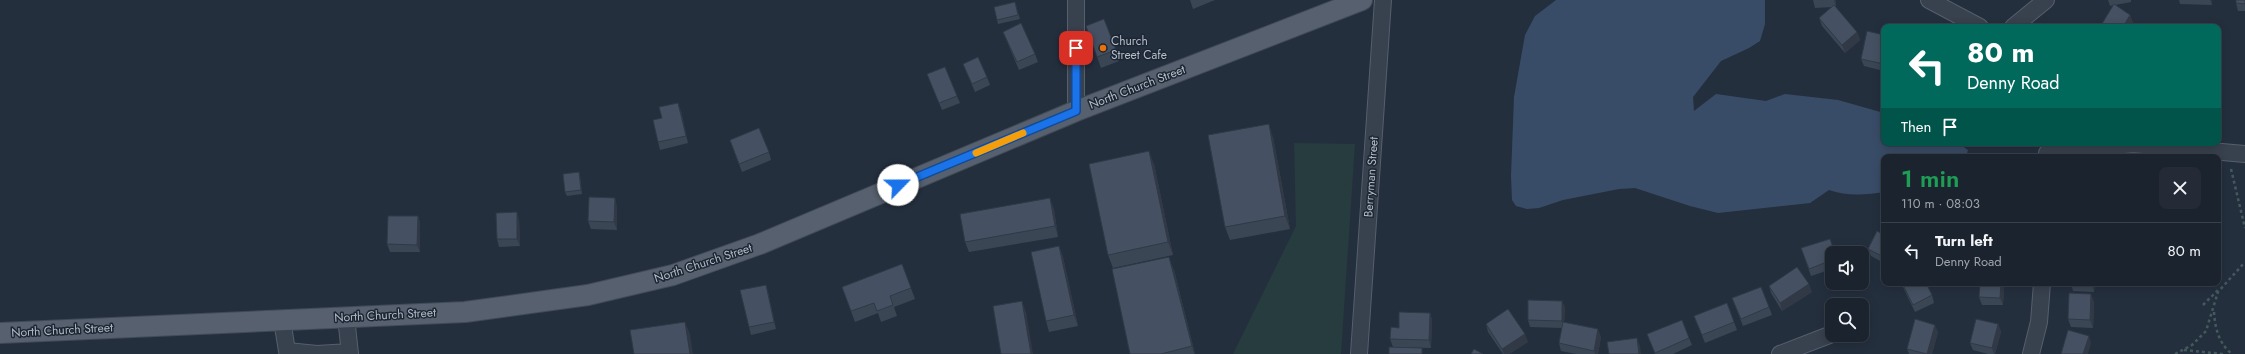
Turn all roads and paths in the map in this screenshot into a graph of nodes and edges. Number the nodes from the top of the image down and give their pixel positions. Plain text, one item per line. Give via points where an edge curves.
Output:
1 (1076, 0) edge
2 (1362, 0) edge
3 (1383, 0) edge
4 (1929, 0) edge
5 (2046, 0) edge
6 (1974, 24) edge
7 (2017, 24) edge
8 (1076, 111) junction
9 (2108, 146) edge
10 (2155, 146) edge
11 (2046, 151) edge
12 (2245, 154) edge
13 (2231, 167) dead end
14 (2245, 228) edge
15 (2245, 262) edge
16 (2223, 284) junction
17 (2042, 286) edge
18 (2203, 305) dead end
19 (2213, 308) junction
20 (346, 317) junction
21 (282, 320) junction
22 (0, 333) edge
23 (1825, 337) edge
24 (2183, 350) junction
25 (287, 353) edge
26 (350, 353) edge
27 (317, 354) edge
28 (1359, 354) edge
29 (1780, 354) edge
30 (2031, 354) edge
31 (2175, 354) edge
32 (2223, 354) edge
33 (2232, 354) edge

1 - 8 street
2 - 8 main road, North Church Street
3 - 28 street, Berryman Street
4 - 6 street
5 - 7 street
8 - 20 main road, North Church Street via 760,244 673,275 588,295 530,304 466,312
9 - 11 street
10 - 12 street
13 - 14 path
15 - 16 path
16 - 18 path
16 - 19 path
17 - 30 street via 2039,322
19 - 24 path via 2206,331
19 - 33 path via 2218,334
20 - 21 main road, North Church Street
20 - 26 street
21 - 22 main road, North Church Street
21 - 25 street
23 - 29 street
24 - 31 path
24 - 32 path
25 - 27 street
26 - 27 street

